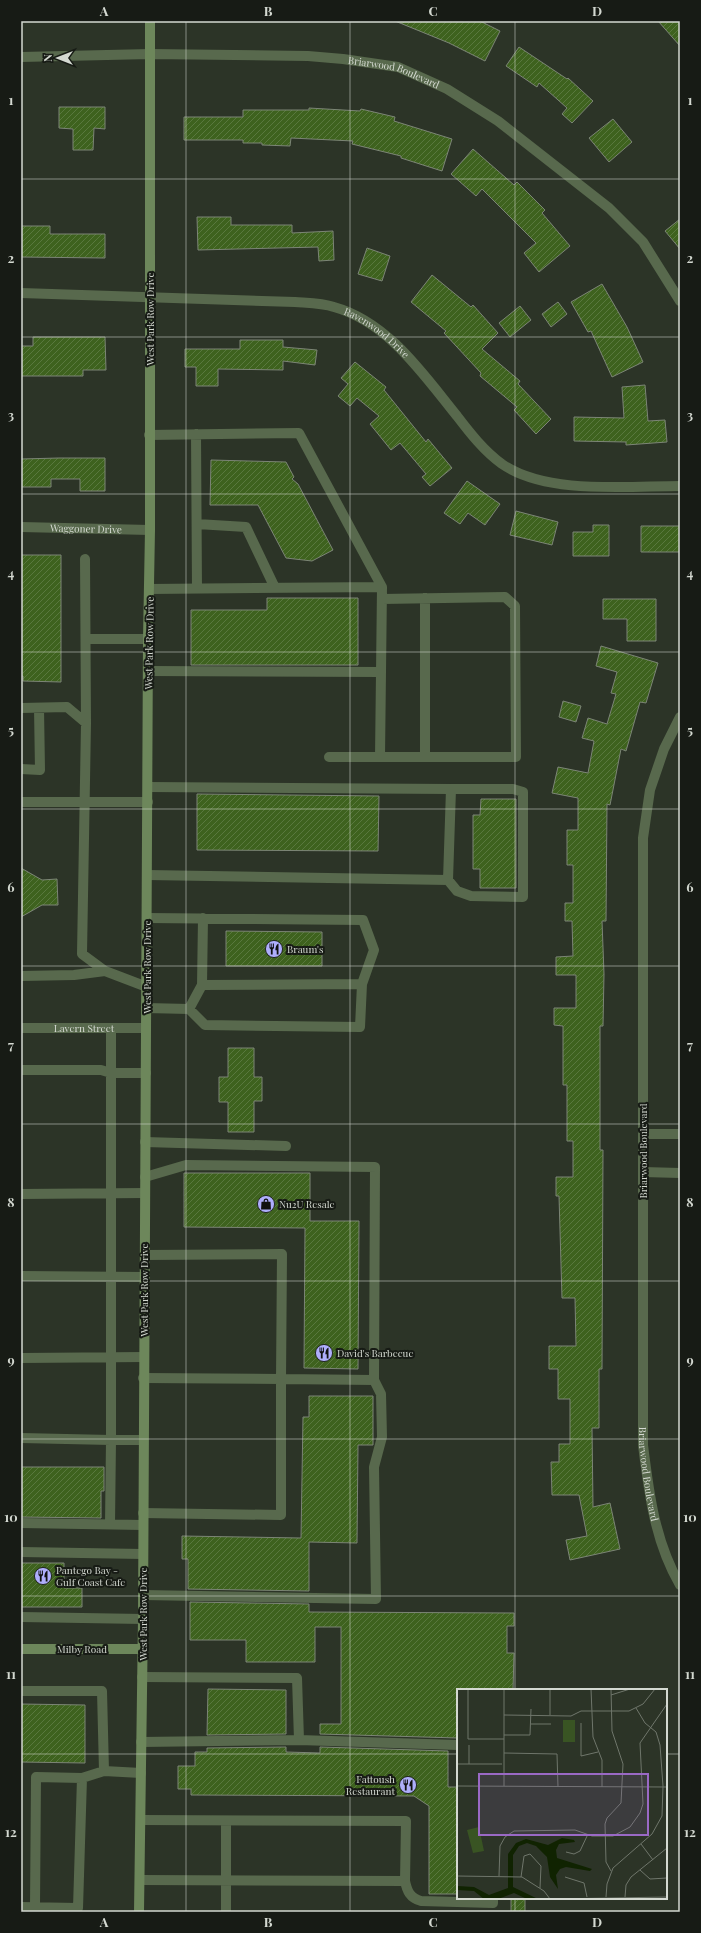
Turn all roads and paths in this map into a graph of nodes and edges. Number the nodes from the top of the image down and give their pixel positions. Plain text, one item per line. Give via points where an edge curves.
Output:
1 (150, 21) edge
2 (150, 54) junction
3 (21, 57) edge
4 (21, 293) edge
5 (150, 297) junction
6 (680, 301) edge
7 (196, 434) junction
8 (149, 435) junction
9 (680, 486) edge
10 (197, 524) junction
11 (21, 527) edge
12 (150, 530) junction
13 (85, 558) dead end
14 (382, 587) junction
15 (275, 588) junction
16 (149, 589) junction
17 (198, 589) junction
18 (426, 598) junction
19 (382, 599) junction
20 (86, 639) junction
21 (148, 639) junction
22 (148, 671) junction
23 (381, 672) junction
24 (21, 708) edge
25 (39, 708) junction
26 (680, 717) edge
27 (86, 723) junction
28 (329, 757) dead end
29 (380, 757) junction
30 (425, 757) junction
31 (21, 769) edge
32 (148, 787) junction
33 (451, 790) junction
34 (21, 802) edge
35 (84, 802) junction
36 (148, 802) junction
37 (148, 875) junction
38 (448, 880) junction
39 (147, 918) junction
40 (203, 918) junction
41 (105, 971) junction
42 (21, 976) edge
43 (202, 984) junction
44 (362, 984) junction
45 (147, 987) junction
46 (146, 1008) junction
47 (189, 1009) junction
48 (21, 1028) edge
49 (111, 1028) junction
50 (146, 1028) junction
51 (21, 1070) edge
52 (111, 1073) junction
53 (146, 1073) junction
54 (643, 1134) junction
55 (680, 1134) edge
56 (145, 1142) junction
57 (286, 1146) dead end
58 (643, 1172) junction
59 (680, 1173) edge
60 (145, 1177) junction
61 (145, 1193) junction
62 (21, 1194) edge
63 (111, 1194) junction
64 (144, 1255) junction
65 (111, 1275) junction
66 (21, 1276) edge
67 (144, 1277) junction
68 (144, 1357) junction
69 (21, 1358) edge
70 (111, 1358) junction
71 (144, 1378) junction
72 (281, 1379) junction
73 (374, 1380) junction
74 (21, 1438) edge
75 (111, 1440) junction
76 (143, 1440) junction
77 (143, 1513) junction
78 (21, 1523) edge
79 (110, 1524) junction
80 (143, 1525) junction
81 (21, 1552) edge
82 (143, 1554) junction
83 (680, 1585) edge
84 (143, 1595) junction
85 (21, 1617) edge
86 (143, 1619) junction
87 (21, 1649) edge
88 (143, 1649) junction
89 (142, 1677) junction
90 (21, 1690) edge
91 (299, 1740) junction
92 (141, 1742) junction
93 (457, 1745) edge
94 (104, 1771) junction
95 (141, 1772) junction
96 (82, 1778) junction
97 (140, 1820) junction
98 (226, 1821) junction
99 (140, 1880) junction
100 (226, 1880) junction
101 (405, 1881) junction
102 (493, 1899) edge
103 (21, 1907) edge
104 (36, 1907) junction
105 (139, 1912) edge
106 (226, 1912) edge

1 - 2 main road, West Park Row Drive
2 - 3 street, Briarwood Boulevard
2 - 5 main road, West Park Row Drive
2 - 6 street, Briarwood Boulevard via 308,56 343,59 398,68 447,89 498,121 609,208 643,242
4 - 5 street, Ravenwood Drive
5 - 8 main road, West Park Row Drive
5 - 9 street, Ravenwood Drive via 295,302 334,307 368,322 400,347 477,441 502,464 538,480 578,486
7 - 8 street
7 - 10 street
7 - 14 street via 299,433
8 - 12 main road, West Park Row Drive
10 - 15 street via 246,527
10 - 17 street
11 - 12 street, Waggoner Drive
12 - 16 main road, West Park Row Drive
13 - 20 street
14 - 15 street
14 - 19 street
15 - 17 street
16 - 17 street
16 - 21 main road, West Park Row Drive
18 - 19 street
18 - 30 street
18 - 30 street via 505,596 515,606 516,757
19 - 23 street
20 - 21 street
20 - 27 street
21 - 22 main road, West Park Row Drive
22 - 23 street
22 - 32 main road, West Park Row Drive
23 - 29 street
24 - 25 street
25 - 27 street via 67,708
25 - 31 street via 40,770
26 - 54 street, Briarwood Boulevard via 664,750 650,790 643,838
27 - 35 street
28 - 29 street
29 - 30 street
32 - 33 street
32 - 36 main road, West Park Row Drive
33 - 38 street
33 - 38 street via 513,789 523,792 523,897 472,896 456,890
34 - 35 street
35 - 36 street
35 - 41 street via 82,954
36 - 37 main road, West Park Row Drive
37 - 38 street
37 - 39 main road, West Park Row Drive
39 - 40 street
39 - 45 main road, West Park Row Drive
40 - 43 street
40 - 44 street via 363,920 374,950
41 - 42 street via 74,975
41 - 45 street
43 - 44 street
43 - 47 street
44 - 47 street via 360,1027 205,1025
45 - 46 main road, West Park Row Drive
46 - 47 street
46 - 50 main road, West Park Row Drive
48 - 49 street, Lavern Street
49 - 50 street, Lavern Street
49 - 52 street
50 - 53 main road, West Park Row Drive
51 - 52 street via 101,1070
52 - 53 street
52 - 63 street
53 - 56 main road, West Park Row Drive
54 - 55 street
54 - 58 street, Briarwood Boulevard
56 - 57 street
56 - 60 main road, West Park Row Drive
58 - 59 street
58 - 83 street, Briarwood Boulevard via 643,1445 649,1498 660,1540
60 - 61 main road, West Park Row Drive
60 - 73 street via 186,1165 375,1167
61 - 63 street
61 - 64 main road, West Park Row Drive
62 - 63 street
63 - 65 street
64 - 67 main road, West Park Row Drive
64 - 72 street via 282,1254
65 - 66 street
65 - 67 street
65 - 70 street
67 - 68 main road, West Park Row Drive
68 - 70 street
68 - 71 main road, West Park Row Drive
69 - 70 street
70 - 75 street
71 - 72 street
71 - 76 main road, West Park Row Drive
72 - 73 street
72 - 77 street via 281,1515
73 - 84 street via 381,1394 382,1437 374,1467 376,1599
74 - 75 street
75 - 76 street
75 - 79 street
76 - 77 main road, West Park Row Drive
77 - 80 main road, West Park Row Drive
78 - 79 street
79 - 80 street
80 - 82 main road, West Park Row Drive
81 - 82 street
82 - 84 main road, West Park Row Drive
84 - 86 main road, West Park Row Drive
85 - 86 street
86 - 88 main road, West Park Row Drive
87 - 88 main road, Milby Road
88 - 89 main road, West Park Row Drive
89 - 91 street via 297,1678
89 - 92 main road, West Park Row Drive
90 - 94 street via 102,1690
91 - 92 street
91 - 93 street
92 - 95 main road, West Park Row Drive
94 - 95 street
94 - 96 street
95 - 97 main road, West Park Row Drive
96 - 104 street via 78,1908
96 - 104 street via 36,1777
97 - 98 street
97 - 99 main road, West Park Row Drive
98 - 100 street
98 - 101 street via 406,1821
99 - 100 street
99 - 105 main road, West Park Row Drive
100 - 101 street
100 - 106 street
101 - 102 street via 410,1894 414,1899 421,1901 493,1903
103 - 104 street

